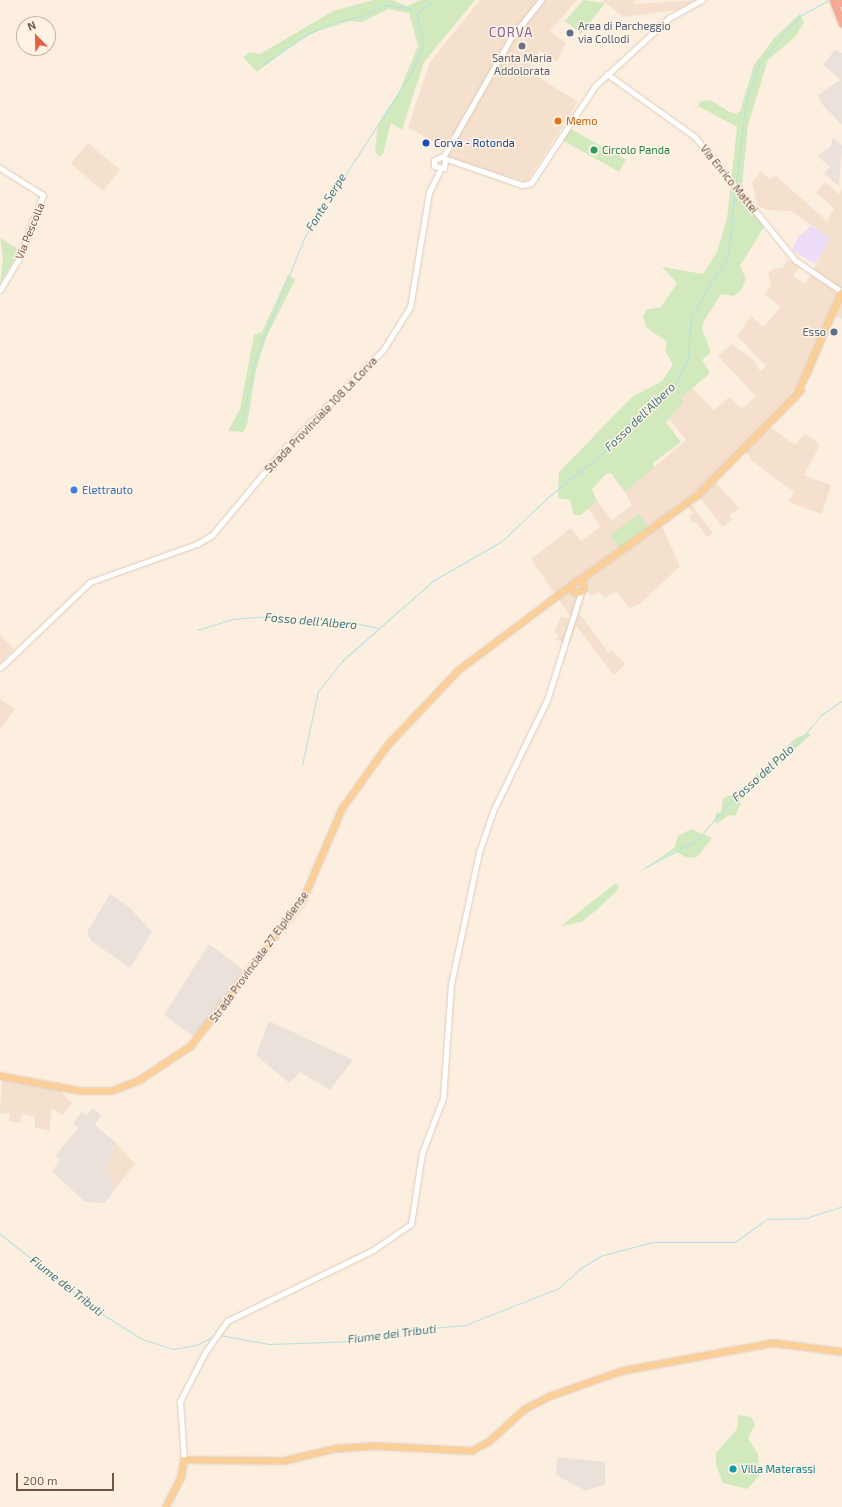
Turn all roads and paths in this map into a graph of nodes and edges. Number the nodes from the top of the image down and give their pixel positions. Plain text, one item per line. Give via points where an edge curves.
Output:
1 (542, 0) edge
2 (702, 0) edge
3 (833, 0) edge
4 (841, 0) edge
5 (842, 3) edge
6 (842, 22) edge
7 (607, 74) junction
8 (445, 161) junction
9 (0, 168) edge
10 (438, 169) junction
11 (0, 290) edge
12 (842, 292) edge
13 (577, 588) junction
14 (0, 668) edge
15 (0, 1076) edge
16 (842, 1352) edge
17 (184, 1460) junction
18 (166, 1507) edge

1 - 8 street via 511,38
2 - 7 street via 669,18
3 - 6 highway
4 - 5 highway
7 - 8 street via 579,106 534,180 522,185
7 - 12 street, Via Enrico Mattei via 695,137 795,260
8 - 10 street
8 - 10 street via 435,159
9 - 11 street, Via Pescolla via 44,195 18,260
10 - 14 street, Strada Provinciale 108 La Corva via 426,206 410,307 383,350 284,449 212,535 197,544 90,582
12 - 13 main road, Strada Provinciale 27 Elpidiense via 799,392 697,496 591,573
13 - 15 main road, Strada Provinciale 27 Elpidiense via 566,591 459,670 388,745 342,809 303,900 191,1046 140,1080 112,1091 80,1091
13 - 17 street via 580,603 544,708 495,806 482,842 451,984 443,1098 422,1153 411,1224 373,1250 236,1314 219,1330 180,1401
16 - 17 main road via 773,1343 622,1371 551,1396 525,1409 490,1441 472,1451 374,1446 334,1449 290,1461
17 - 18 main road via 181,1478

